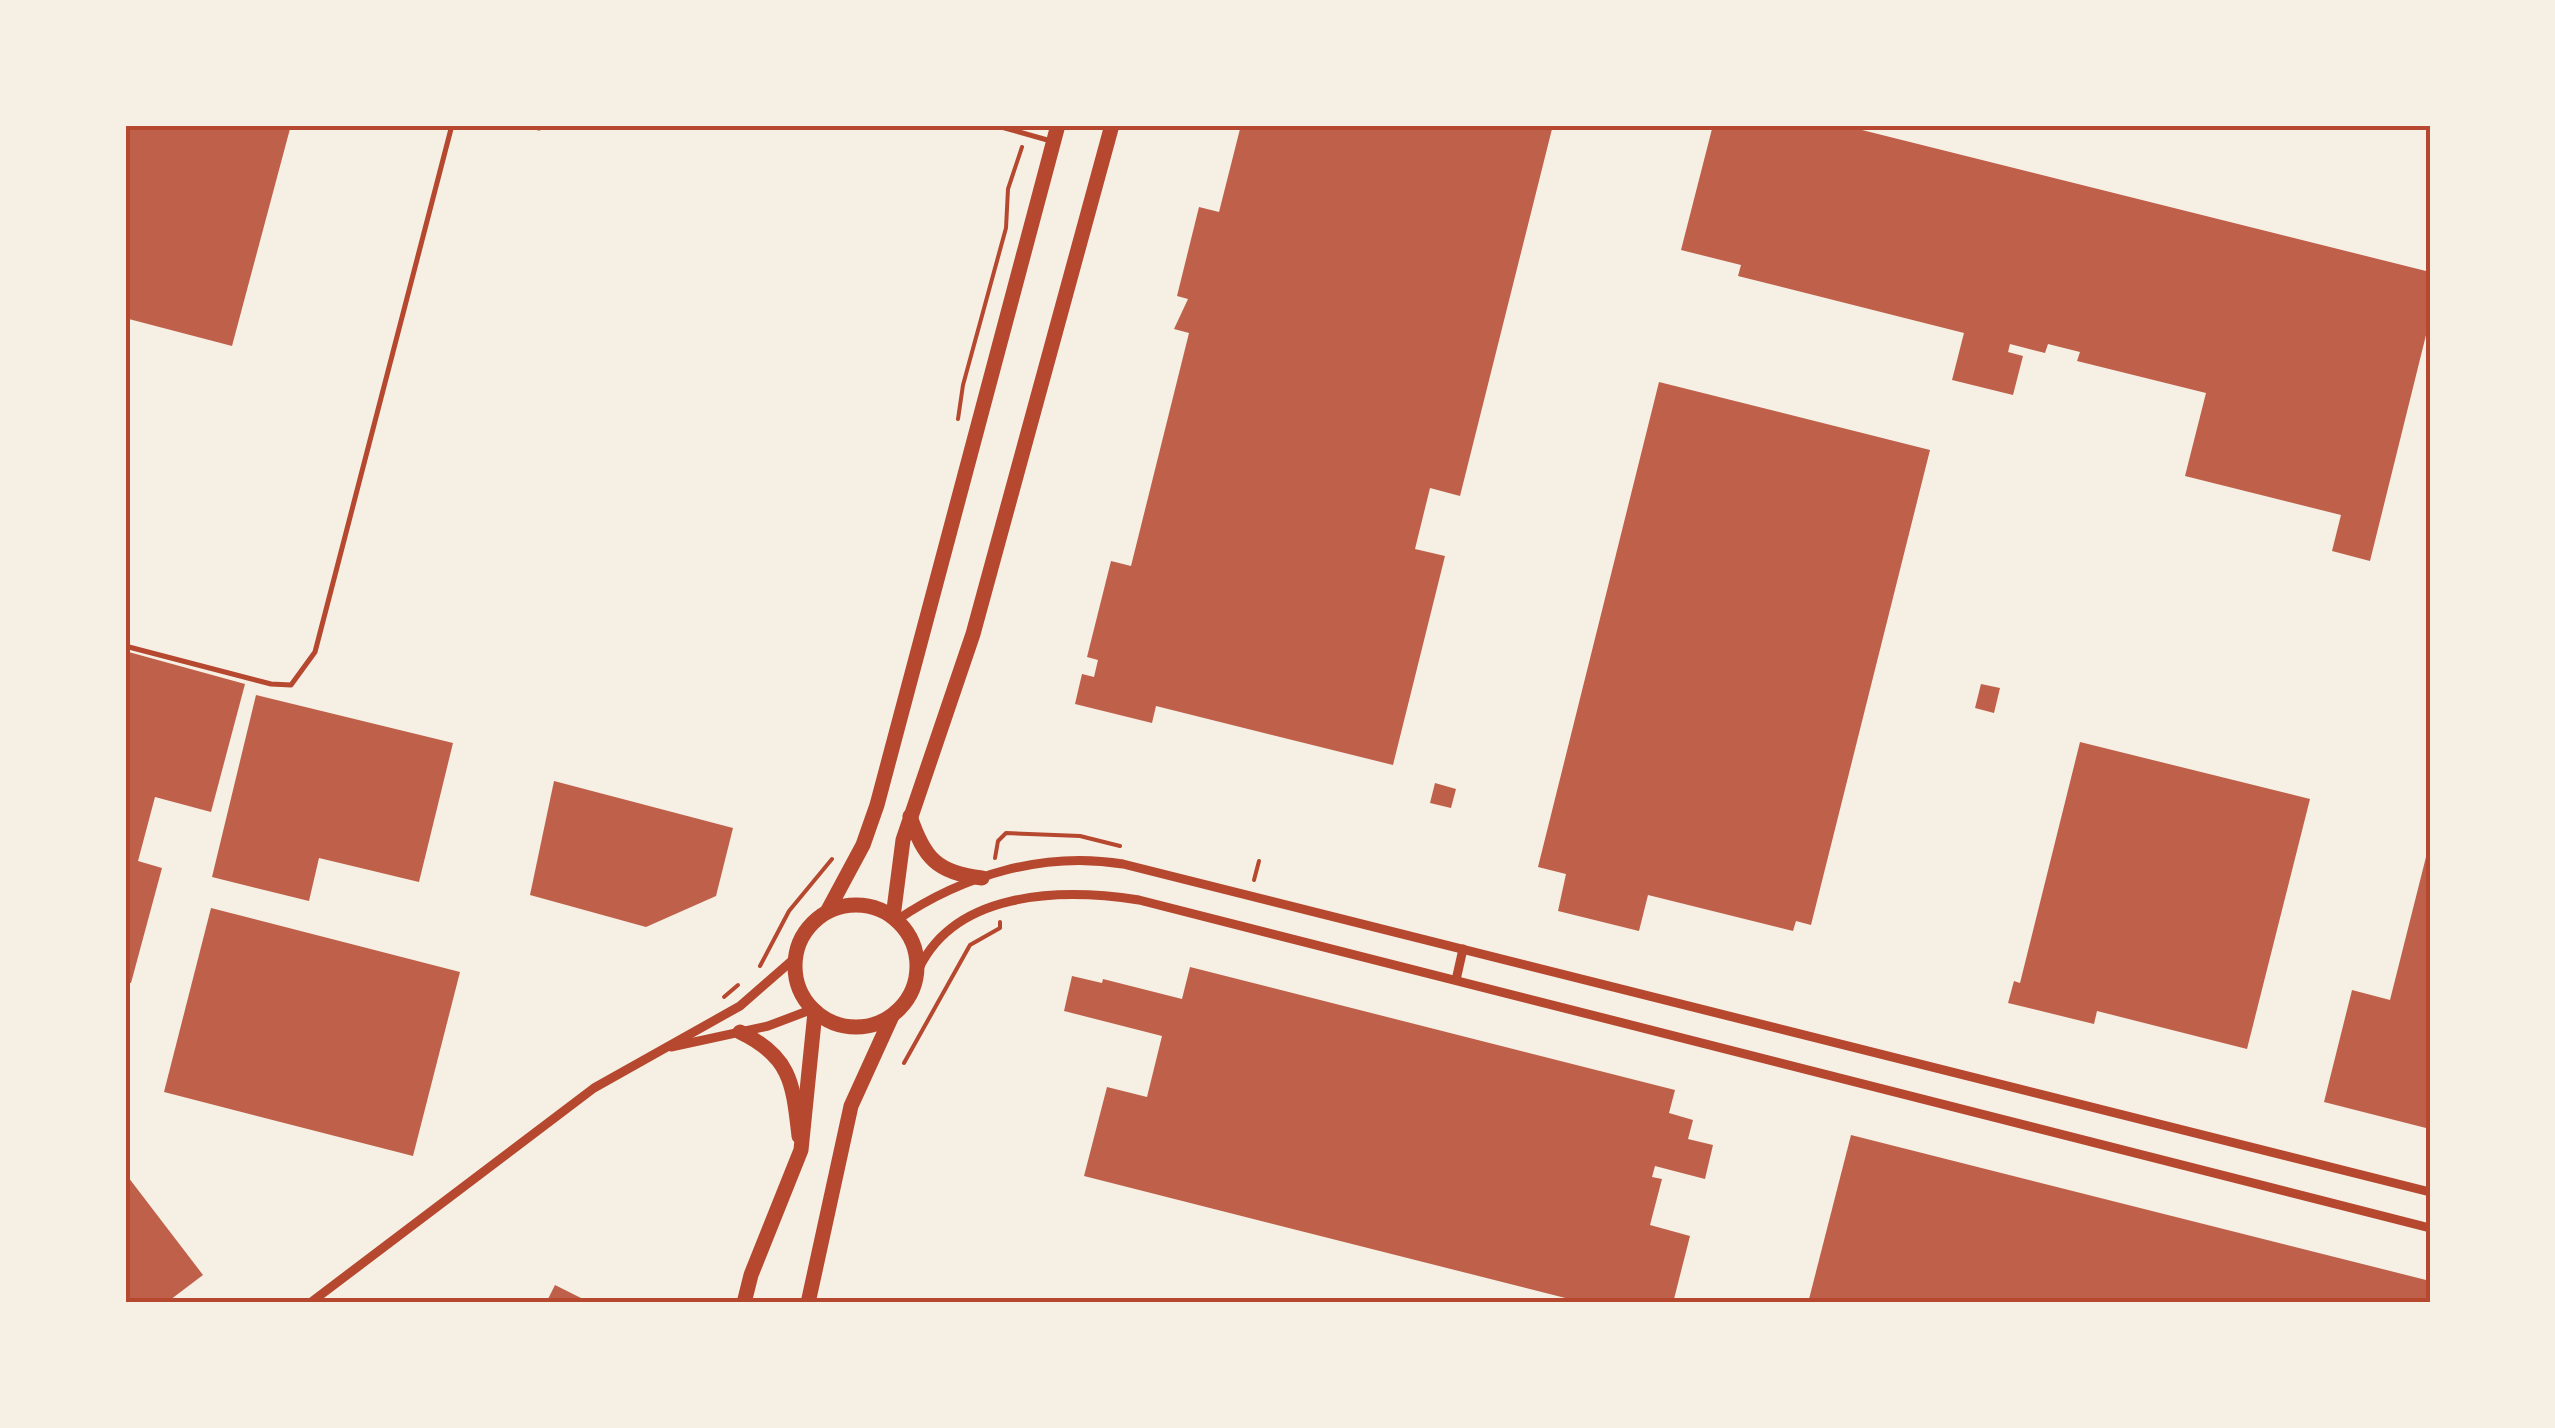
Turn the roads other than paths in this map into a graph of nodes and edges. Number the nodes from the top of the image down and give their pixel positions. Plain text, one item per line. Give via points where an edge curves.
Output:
1 (452, 125) edge
2 (529, 125) edge
3 (994, 125) edge
4 (1058, 125) edge
5 (1112, 125) edge
6 (539, 128) dead end
7 (1054, 142) junction
8 (125, 646) edge
9 (910, 816) junction
10 (982, 878) junction
11 (826, 912) junction
12 (895, 919) junction
13 (1464, 949) junction
14 (796, 958) junction
15 (916, 976) junction
16 (1456, 980) junction
17 (814, 1011) junction
18 (894, 1013) junction
19 (740, 1032) junction
20 (662, 1049) junction
21 (800, 1150) junction
22 (2430, 1192) edge
23 (2430, 1228) edge
24 (310, 1303) edge
25 (744, 1303) edge
26 (808, 1303) edge

1 - 8 lane via 315,652 291,685
2 - 6 lane
3 - 7 lane
4 - 7 main road
5 - 9 main road via 973,634
7 - 11 main road via 877,805
9 - 10 main road via 931,862 951,874
9 - 12 main road
10 - 12 street
10 - 13 street via 1034,864 1102,860
11 - 12 main road via 862,905
11 - 14 main road via 805,931
12 - 15 main road via 912,941
13 - 16 street
13 - 22 street
14 - 17 main road via 798,986
14 - 20 street via 740,1006
15 - 16 street via 924,954 950,926 1016,900 1074,893 1139,900
15 - 18 main road
16 - 23 street
17 - 18 main road via 860,1026
17 - 19 street
17 - 21 main road
18 - 26 main road via 851,1106
19 - 20 street
19 - 21 main road via 783,1064
20 - 24 street via 594,1088
21 - 25 main road

